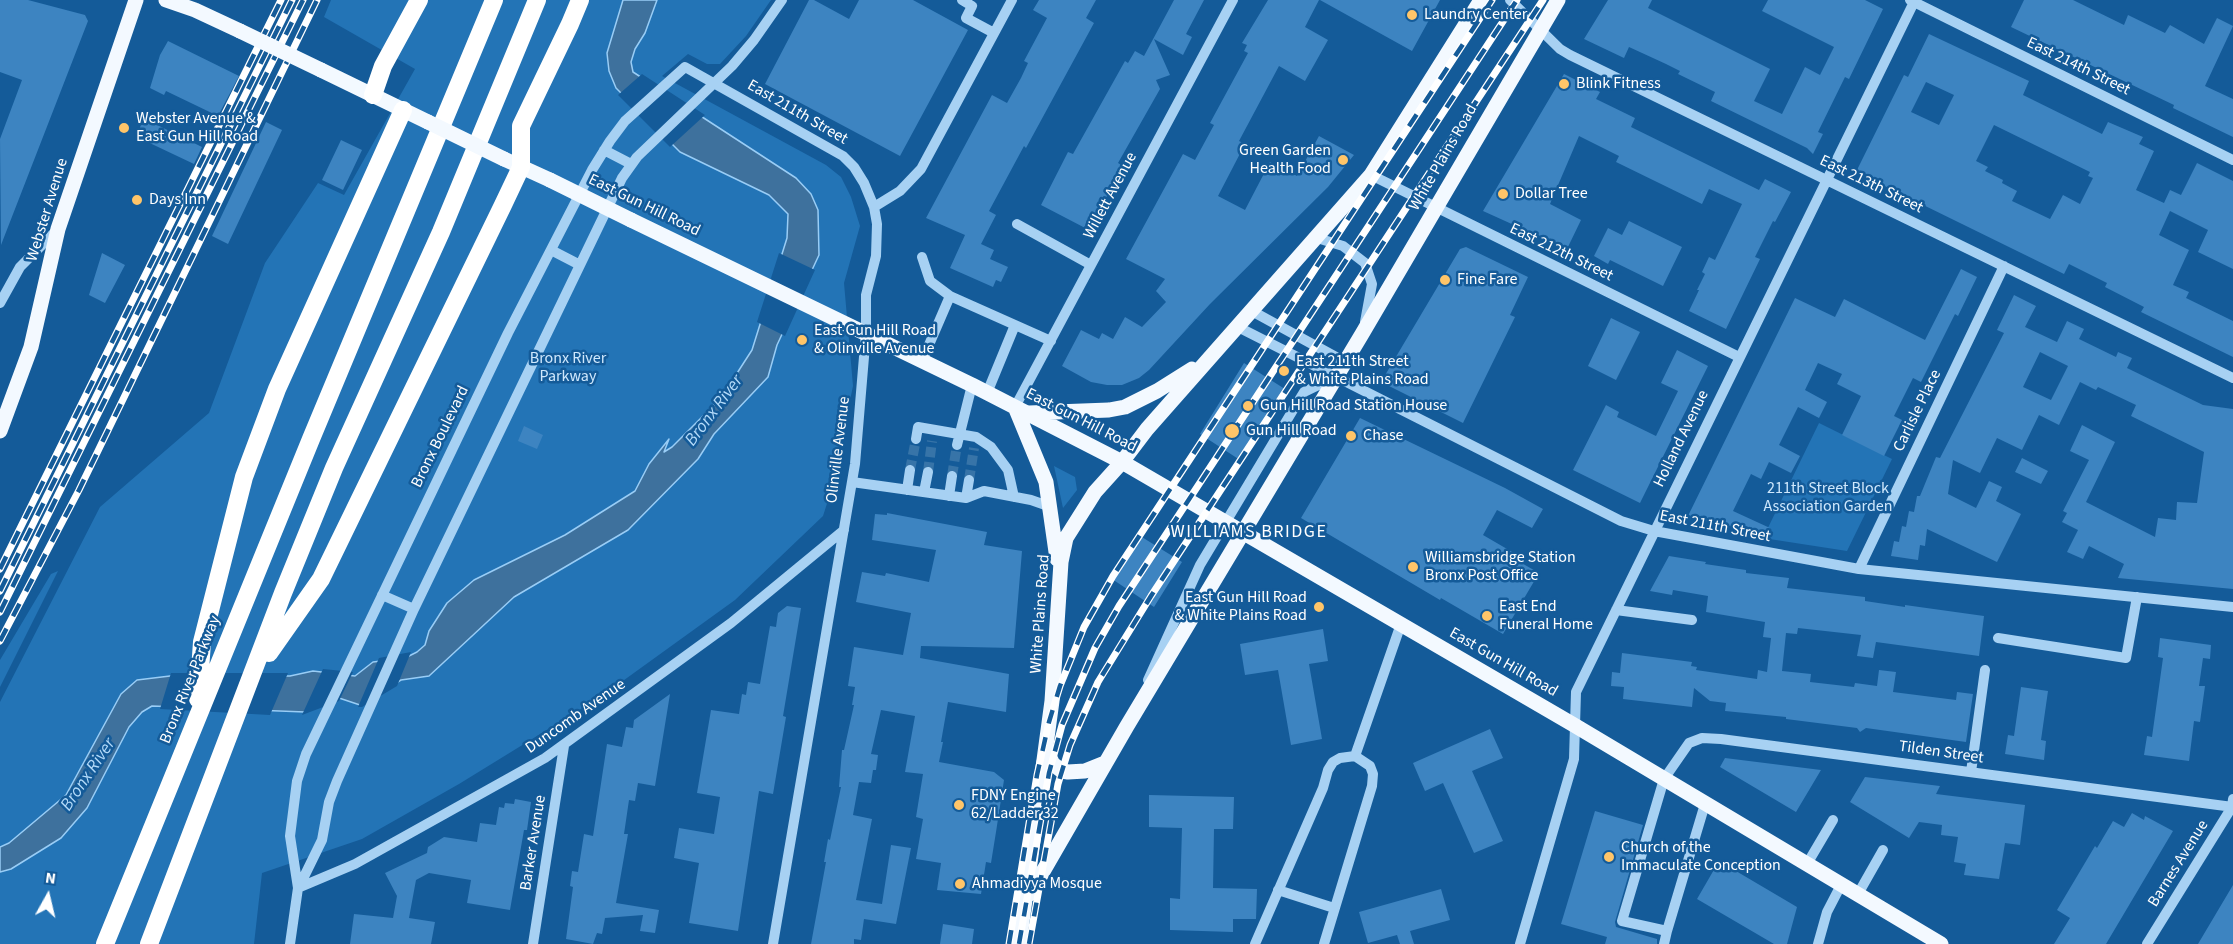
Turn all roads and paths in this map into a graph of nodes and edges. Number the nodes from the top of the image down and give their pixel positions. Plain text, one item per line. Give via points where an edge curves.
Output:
1 (136, 0) edge
2 (166, 0) edge
3 (419, 0) edge
4 (494, 0) edge
5 (537, 0) edge
6 (580, 0) edge
7 (782, 0) edge
8 (962, 0) edge
9 (1012, 0) edge
10 (1233, 0) edge
11 (1481, 0) edge
12 (1510, 0) edge
13 (1558, 0) edge
14 (1913, 1) edge
15 (1541, 29) junction
16 (994, 33) junction
17 (714, 84) junction
18 (373, 95) junction
19 (402, 110) junction
20 (604, 150) junction
21 (2233, 160) edge
22 (631, 164) junction
23 (521, 167) junction
24 (1371, 175) junction
25 (1826, 180) junction
26 (874, 207) junction
27 (1436, 208) junction
28 (1017, 224) dead end
29 (58, 229) junction
30 (1314, 237) junction
31 (551, 250) junction
32 (922, 257) dead end
33 (580, 265) junction
34 (1091, 265) junction
35 (2004, 266) junction
36 (950, 296) junction
37 (0, 303) edge
38 (1250, 310) junction
39 (1015, 325) junction
40 (1236, 326) junction
41 (866, 333) junction
42 (1362, 334) junction
43 (1051, 341) junction
44 (1739, 357) junction
45 (1208, 359) junction
46 (922, 361) junction
47 (1345, 362) junction
48 (1335, 377) junction
49 (2233, 378) edge
50 (972, 385) junction
51 (987, 393) junction
52 (1021, 410) junction
53 (934, 430) junction
54 (0, 431) edge
55 (916, 439) dead end
56 (958, 439) junction
57 (932, 441) tunnel mouth
58 (1122, 462) junction
59 (910, 470) tunnel mouth
60 (928, 472) tunnel mouth
61 (952, 476) tunnel mouth
62 (969, 480) tunnel mouth
63 (852, 482) junction
64 (907, 490) junction
65 (924, 492) junction
66 (949, 496) junction
67 (1014, 497) junction
68 (966, 498) junction
69 (1051, 507) junction
70 (1225, 522) junction
71 (844, 530) junction
72 (1654, 531) junction
73 (1243, 534) junction
74 (1859, 569) junction
75 (1060, 577) junction
76 (381, 595) junction
77 (2137, 597) junction
78 (2233, 607) edge
79 (414, 609) junction
80 (1616, 610) junction
81 (1692, 620) dead end
82 (1401, 624) junction
83 (1998, 638) dead end
84 (1985, 670) dead end
85 (254, 674) junction
86 (196, 717) junction
87 (1574, 725) junction
88 (1127, 726) junction
89 (564, 746) junction
90 (1046, 750) junction
91 (1355, 756) junction
92 (1105, 763) junction
93 (1971, 772) junction
94 (1664, 780) junction
95 (1705, 804) junction
96 (2233, 804) edge
97 (1833, 820) dead end
98 (1883, 850) dead end
99 (1807, 864) junction
100 (1841, 885) junction
101 (298, 888) junction
102 (1278, 890) junction
103 (1858, 894) junction
104 (1026, 902) junction
105 (1334, 908) junction
106 (1667, 931) junction
107 (105, 944) edge
108 (149, 944) edge
109 (290, 944) edge
110 (533, 944) edge
111 (773, 944) edge
112 (1019, 944) edge
113 (1255, 944) edge
114 (1324, 944) edge
115 (1520, 944) edge
116 (1664, 944) edge
117 (1818, 944) edge
118 (1941, 944) edge
119 (2147, 944) edge

1 - 29 main road, Webster Avenue
2 - 18 main road, East Gun Hill Road, bridge via 195,10
3 - 18 highway via 383,66
4 - 86 highway, Bronx River Parkway
5 - 85 highway via 441,232 334,468
6 - 23 highway via 521,126
7 - 17 street, Bronx Boulevard via 743,53
8 - 16 street via 972,6 966,18
9 - 16 street
10 - 34 street, Willett Avenue
11 - 24 main road, White Plains Road
12 - 15 street, East 213th Street
13 - 15 main road, White Plains Road
14 - 21 street, East 214th Street
14 - 25 street, Holland Avenue
15 - 25 street, East 213th Street via 1570,55
15 - 27 main road, White Plains Road
16 - 26 street via 921,169 900,190
17 - 20 street, Bronx Boulevard via 685,67 625,121
17 - 22 street, Bronx Boulevard
17 - 26 street, East 211th Street via 843,156 860,175
18 - 19 main road, East Gun Hill Road
19 - 23 main road, East Gun Hill Road, bridge
19 - 86 highway via 277,389 244,477 202,642
20 - 22 street
20 - 31 street, Bronx Boulevard
22 - 33 street, Bronx Boulevard
23 - 41 main road, East Gun Hill Road, bridge
23 - 85 highway via 321,579
24 - 27 street, East 212th Street
24 - 30 main road, White Plains Road
25 - 35 street, East 213th Street
25 - 44 street, Holland Avenue
26 - 41 street, Olinville Avenue via 878,243 866,295
27 - 42 main road, White Plains Road
27 - 44 street, East 212th Street
28 - 34 street
29 - 37 street via 20,267
29 - 54 main road, Webster Avenue via 31,347
30 - 38 main road, White Plains Road
30 - 42 street, White Plains Road via 1350,249 1369,269 1372,291
31 - 33 street
31 - 76 street, Bronx Boulevard
32 - 36 street via 930,281
33 - 79 street, Bronx Boulevard
34 - 43 street, Willett Avenue
35 - 49 street, East 213th Street
35 - 74 street, Carlisle Place
36 - 39 street
36 - 46 street
38 - 40 main road, White Plains Road
38 - 47 street
39 - 43 street
39 - 51 street
40 - 45 main road, White Plains Road
40 - 48 street, East 211th Street
41 - 46 main road, East Gun Hill Road
41 - 63 street, Olinville Avenue
42 - 47 main road, White Plains Road
43 - 52 street, Willett Avenue
44 - 72 street, Holland Avenue
45 - 52 main road via 1156,392 1125,406 1108,410
45 - 58 main road, White Plains Road
46 - 50 main road, East Gun Hill Road
47 - 48 main road, White Plains Road
48 - 70 street, White Plains Road via 1304,392
48 - 72 street, East 211th Street via 1621,521
48 - 73 main road, White Plains Road
50 - 51 main road, East Gun Hill Road
50 - 56 street
51 - 52 main road, East Gun Hill Road
52 - 58 main road, East Gun Hill Road
52 - 69 main road
53 - 55 street via 918,427
53 - 56 street
53 - 57 street
56 - 67 street via 991,447 1008,470
58 - 70 main road, East Gun Hill Road
58 - 75 main road, White Plains Road via 1075,521 1066,538
59 - 64 street
60 - 65 street
61 - 66 street
62 - 68 street
63 - 64 street
63 - 71 street, Olinville Avenue
64 - 65 street
65 - 66 street
66 - 68 street
67 - 68 street via 984,491
67 - 69 street
69 - 75 main road
70 - 73 main road, East Gun Hill Road
70 - 88 street, White Plains Road via 1195,576
71 - 89 street, Duncomb Avenue via 730,623
71 - 111 street, Olinville Avenue
72 - 74 street, East 211th Street
72 - 80 street, Holland Avenue
73 - 82 main road, East Gun Hill Road
73 - 88 main road, White Plains Road
74 - 77 street, East 211th Street
75 - 90 main road, White Plains Road via 1055,681
76 - 79 street
76 - 101 street, Bronx Boulevard via 297,781 290,836
77 - 78 street, East 211th Street
77 - 83 street via 2126,658
79 - 101 street, Bronx Boulevard via 341,771 329,802 322,840
80 - 81 street
80 - 87 street, Holland Avenue via 1576,692
82 - 87 main road, East Gun Hill Road
82 - 91 street
84 - 93 street
85 - 108 highway
86 - 107 highway, Bronx River Parkway
87 - 94 main road, East Gun Hill Road
87 - 115 street, Holland Avenue via 1574,759
88 - 92 main road, White Plains Road
89 - 101 street, Duncomb Avenue via 355,864
89 - 110 street, Barker Avenue
90 - 92 main road via 1053,764 1068,772
90 - 104 main road, White Plains Road
91 - 102 street via 1340,758 1328,770
91 - 105 street via 1371,766 1372,786
92 - 104 main road, White Plains Road
93 - 94 street, Tilden Street via 1702,738 1689,743
93 - 96 street, Tilden Street
94 - 95 main road, East Gun Hill Road
94 - 106 street, Tilden Street via 1622,921
95 - 99 main road, East Gun Hill Road
95 - 106 street
96 - 119 street, Barnes Avenue
97 - 99 street
98 - 103 street
99 - 100 main road, East Gun Hill Road
100 - 103 main road, East Gun Hill Road
100 - 117 street via 1827,912
101 - 109 street, Bronx Boulevard
102 - 105 street
102 - 113 street
103 - 118 main road, East Gun Hill Road
104 - 112 main road, White Plains Road
105 - 114 street
106 - 116 street

